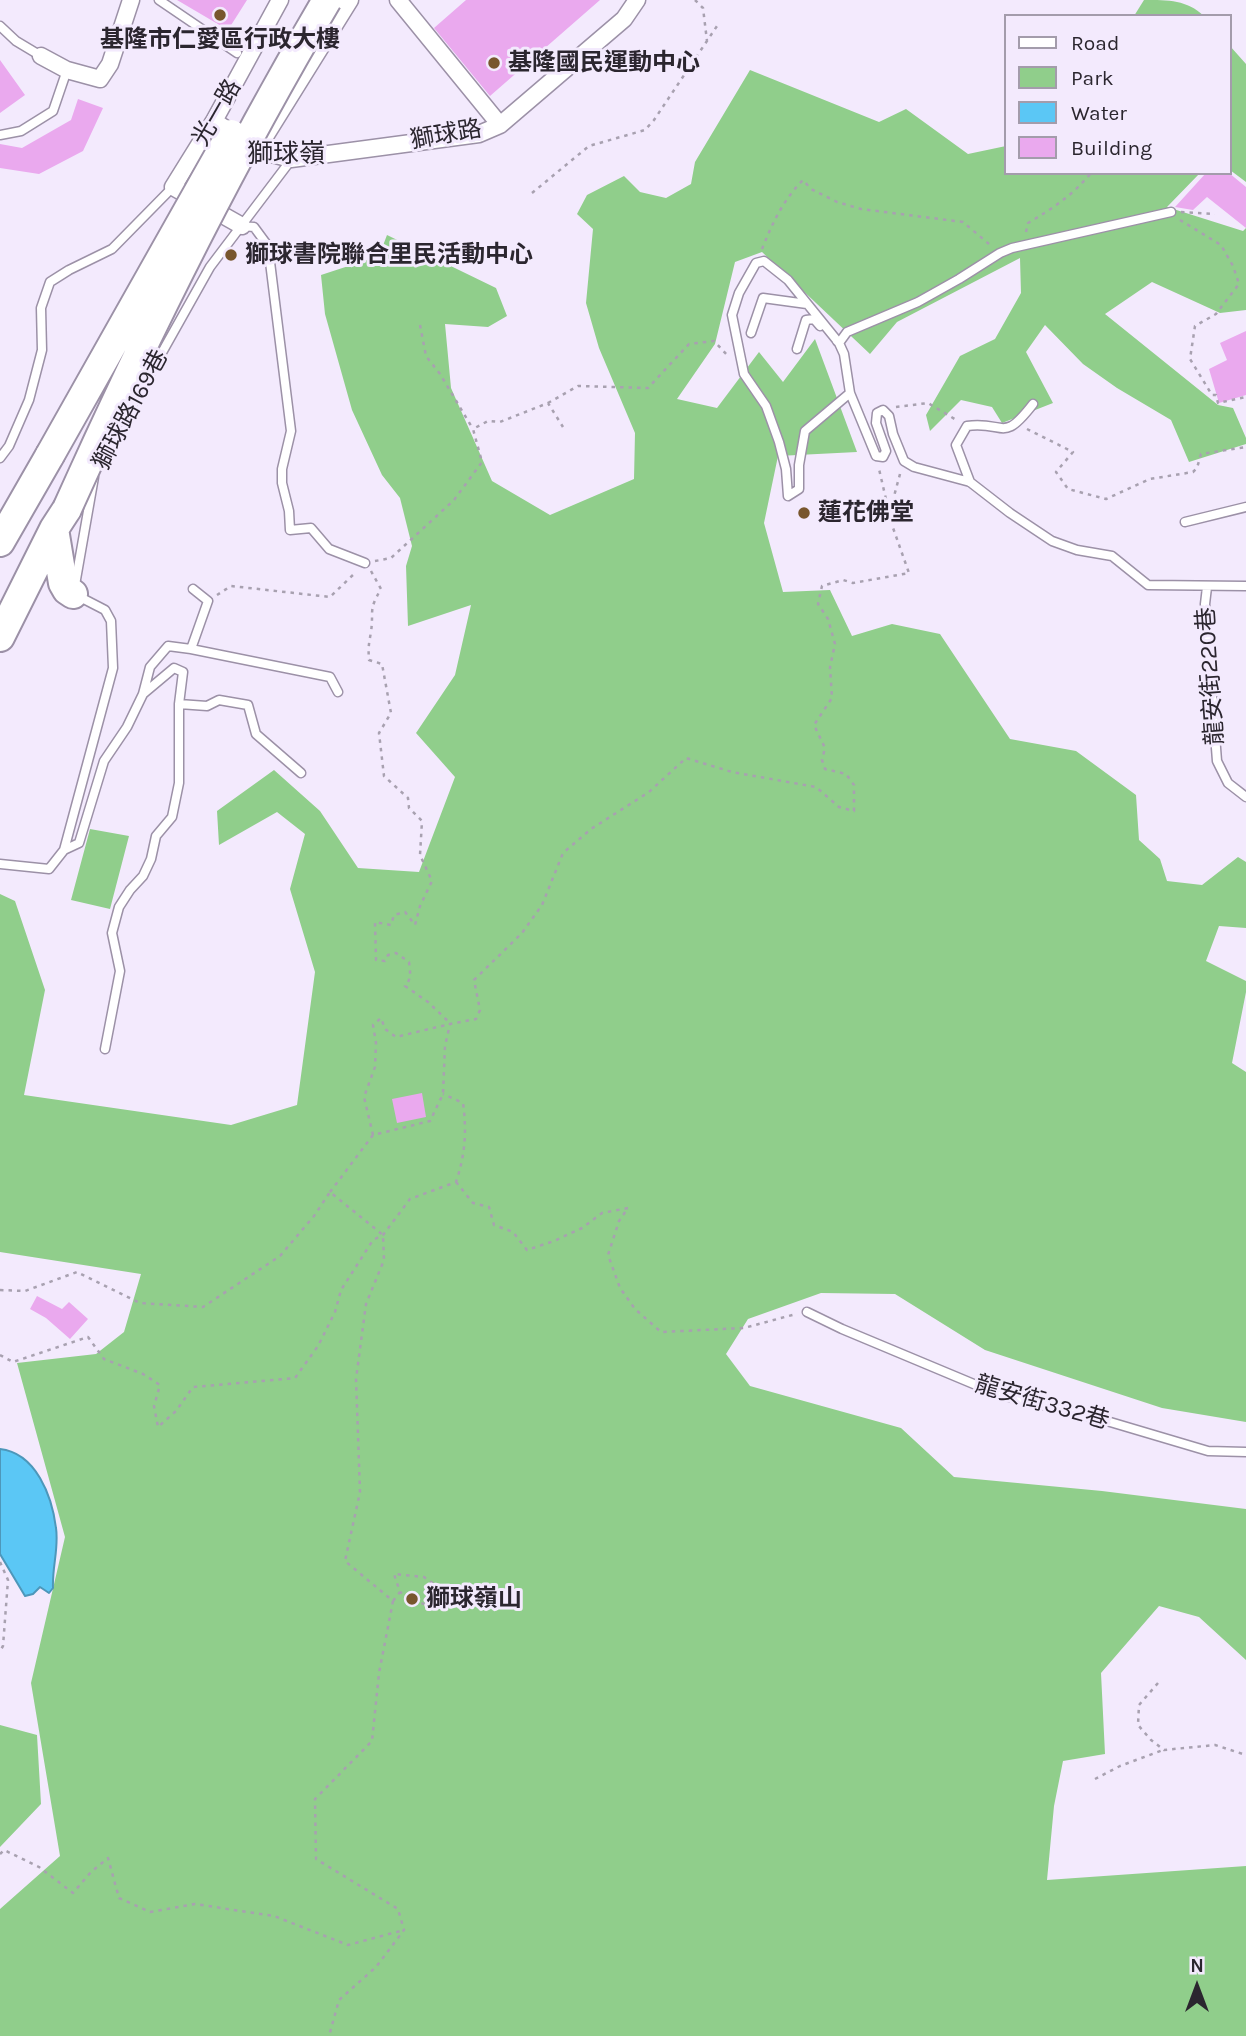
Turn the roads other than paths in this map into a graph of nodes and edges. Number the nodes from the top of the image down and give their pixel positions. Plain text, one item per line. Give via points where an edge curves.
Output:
1 (131, 0) edge
2 (159, 0) edge
3 (280, 0) edge
4 (305, 0) edge
5 (327, 0) edge
6 (350, 0) edge
7 (398, 0) edge
8 (637, 0) edge
9 (0, 26) edge
10 (237, 53) dead end
11 (41, 56) joint
12 (66, 70) junction
13 (214, 121) junction
14 (500, 125) junction
15 (0, 135) edge
16 (257, 150) junction
17 (291, 159) junction
18 (173, 187) junction
19 (216, 212) junction
20 (1171, 212) road end
21 (242, 226) junction
22 (807, 304) junction
23 (751, 333) dead end
24 (839, 343) junction
25 (797, 349) dead end
26 (850, 393) junction
27 (1033, 404) dead end
28 (108, 448) dead end
29 (0, 458) edge
30 (96, 470) dead end
31 (970, 482) junction
32 (1246, 508) edge
33 (7, 522) edge
34 (1185, 522) dead end
35 (55, 529) junction
36 (365, 563) road end
37 (1246, 586) edge
38 (1207, 587) junction
39 (193, 589) dead end
40 (73, 594) junction
41 (0, 638) edge
42 (191, 649) junction
43 (338, 692) dead end
44 (143, 694) junction
45 (178, 704) junction
46 (301, 773) dead end
47 (1246, 797) edge
48 (64, 850) junction
49 (0, 864) edge
50 (105, 1049) dead end
51 (807, 1312) road end
52 (1246, 1452) edge

1 - 12 street via 110,64 100,79
2 - 10 lane
3 - 13 street, 光一路
4 - 33 highway, bridge via 106,358
5 - 35 highway, bridge via 176,278
6 - 16 street
7 - 14 street
8 - 14 street, 獅球路 via 624,19
9 - 11 lane
11 - 12 street
12 - 15 lane via 52,111 21,131
13 - 16 street
13 - 18 street, 光一路
14 - 17 street, 獅球路 via 479,134
16 - 17 street
16 - 19 street
17 - 21 lane, 獅球路169巷
18 - 19 street
18 - 29 lane via 113,249 50,282 41,308 42,350 29,400
19 - 21 street
20 - 24 lane via 1000,253 918,302 847,332
21 - 28 lane, 獅球路169巷 via 209,267
21 - 36 lane via 254,227 268,246 290,431 282,469 290,530 311,528 329,549
22 - 23 lane via 763,298
22 - 24 lane
22 - 26 lane via 775,268 756,262 732,315 744,374 766,406 775,430 788,496 799,489 805,431
24 - 25 lane via 814,319 806,320
24 - 26 lane
26 - 31 lane via 876,456 883,457 886,451 876,423 877,413 883,410 890,416 904,461
27 - 31 lane via 1017,424 1004,429 967,426 956,445
30 - 40 lane, 獅球路169巷
31 - 38 lane via 1052,541 1112,556 1148,585
32 - 34 lane
33 - 35 highway
35 - 40 highway via 63,583
35 - 41 highway
37 - 38 lane
38 - 47 lane, 龍安街220巷 via 1217,761 1228,783
39 - 42 lane via 208,601
40 - 48 lane via 105,610 111,621 113,668
42 - 43 lane via 330,677
42 - 44 lane via 167,646 150,667
44 - 45 lane via 174,668 183,672
44 - 48 lane via 104,761 79,843
45 - 46 lane via 207,706 219,700 248,705 256,734
45 - 50 lane via 178,783 172,817 156,836 143,876 119,907 112,933 120,971
48 - 49 lane via 49,869
51 - 52 lane, 龍安街332巷 via 1000,1395 1208,1451

